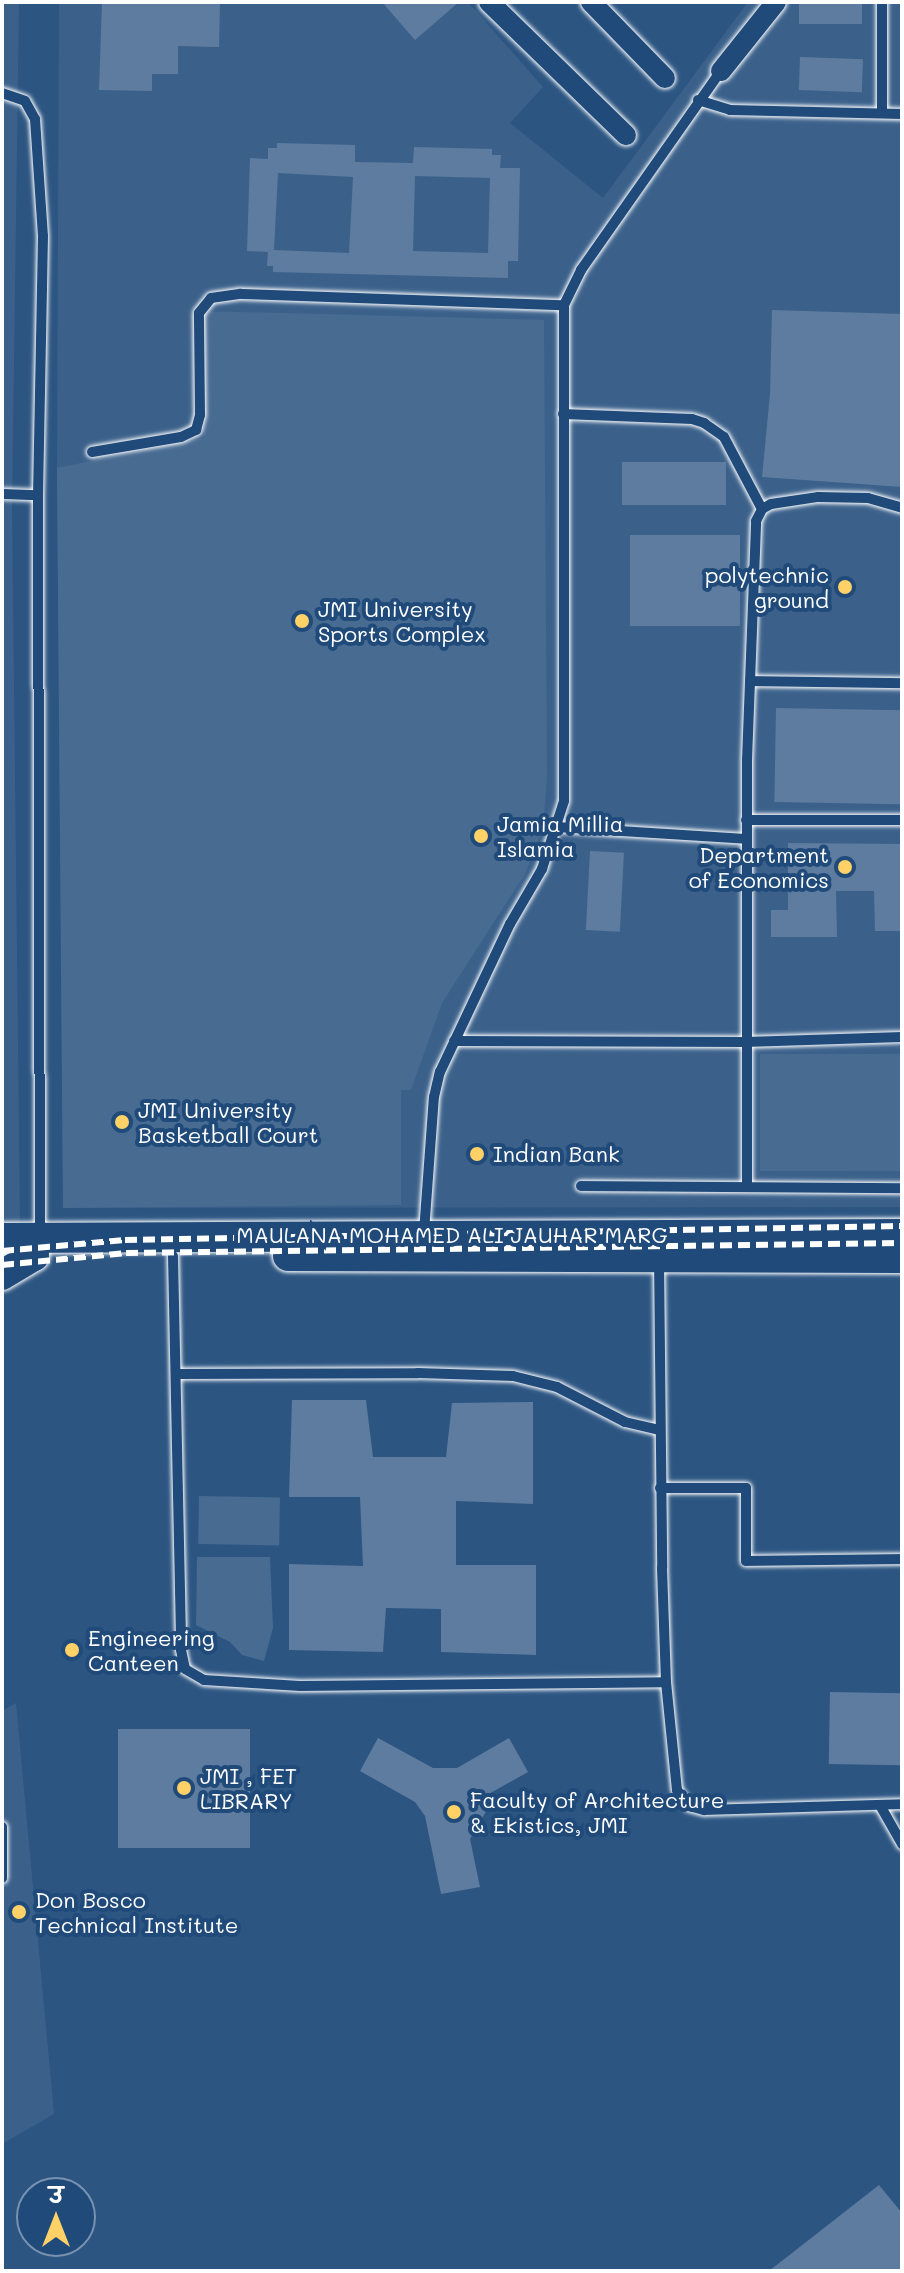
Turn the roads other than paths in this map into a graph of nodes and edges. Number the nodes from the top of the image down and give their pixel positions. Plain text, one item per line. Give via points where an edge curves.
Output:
1 (489, 2) edge
2 (591, 2) edge
3 (776, 2) edge
4 (882, 2) edge
5 (721, 71) joint
6 (665, 78) dead end
7 (2, 93) edge
8 (698, 100) junction
9 (882, 113) junction
10 (902, 114) edge
11 (626, 135) dead end
12 (564, 305) junction
13 (563, 414) junction
14 (92, 452) dead end
15 (2, 494) edge
16 (38, 495) junction
17 (902, 508) edge
18 (762, 509) junction
19 (750, 681) junction
20 (902, 683) edge
21 (746, 820) junction
22 (902, 820) edge
23 (557, 827) junction
24 (746, 839) junction
25 (902, 1037) edge
26 (454, 1041) junction
27 (745, 1042) junction
28 (581, 1186) dead end
29 (747, 1187) junction
30 (902, 1188) edge
31 (424, 1234) junction
32 (902, 1234) edge
33 (2, 1238) edge
34 (36, 1244) junction
35 (831, 1246) junction
36 (2, 1256) edge
37 (173, 1256) junction
38 (659, 1257) junction
39 (902, 1258) edge
40 (2, 1275) edge
41 (177, 1374) junction
42 (660, 1430) junction
43 (660, 1488) junction
44 (902, 1559) edge
45 (666, 1682) junction
46 (902, 1804) edge
47 (881, 1807) junction
48 (2, 1827) edge
49 (902, 1844) edge
50 (2, 1878) edge

1 - 11 street
2 - 6 street
3 - 5 street
4 - 9 lane
5 - 8 lane
7 - 16 lane via 25,101 37,134 43,236
8 - 9 lane via 730,110
8 - 12 lane via 581,270
9 - 10 lane
12 - 13 lane
12 - 14 lane via 241,294 211,298 199,313 196,430
13 - 18 lane via 704,423 724,437
13 - 23 lane via 566,776
15 - 16 lane
16 - 34 lane
17 - 18 lane via 846,496 796,499
18 - 19 lane via 756,521
19 - 20 lane
19 - 21 lane
21 - 22 lane
21 - 24 lane
23 - 24 lane
23 - 26 lane via 542,869
24 - 27 lane
25 - 27 lane
26 - 27 lane
26 - 31 lane via 434,1097
27 - 29 lane
28 - 29 lane
29 - 30 lane
31 - 34 main road, MAULANA MOHAMED ALI JAUHAR MARG
31 - 35 main road, MAULANA MOHAMED ALI JAUHAR MARG
32 - 35 main road, MAULANA MOHAMED ALI JAUHAR MARG
33 - 34 main road, MAULANA MOHAMED ALI JAUHAR MARG
34 - 36 main road, MAULANA MOHAMED ALI JAUHAR MARG
34 - 37 main road, MAULANA MOHAMED ALI JAUHAR MARG
34 - 40 main road
35 - 38 main road, MAULANA MOHAMED ALI JAUHAR MARG
35 - 39 main road, MAULANA MOHAMED ALI JAUHAR MARG
37 - 38 main road, MAULANA MOHAMED ALI JAUHAR MARG
37 - 41 lane
38 - 42 lane
41 - 42 lane via 513,1376 557,1387 625,1422
41 - 45 lane via 181,1650 193,1675 300,1686
42 - 43 lane
43 - 44 lane via 746,1488 746,1561
43 - 45 lane
45 - 47 lane via 675,1780 689,1806
46 - 47 lane
47 - 49 lane
48 - 50 lane

